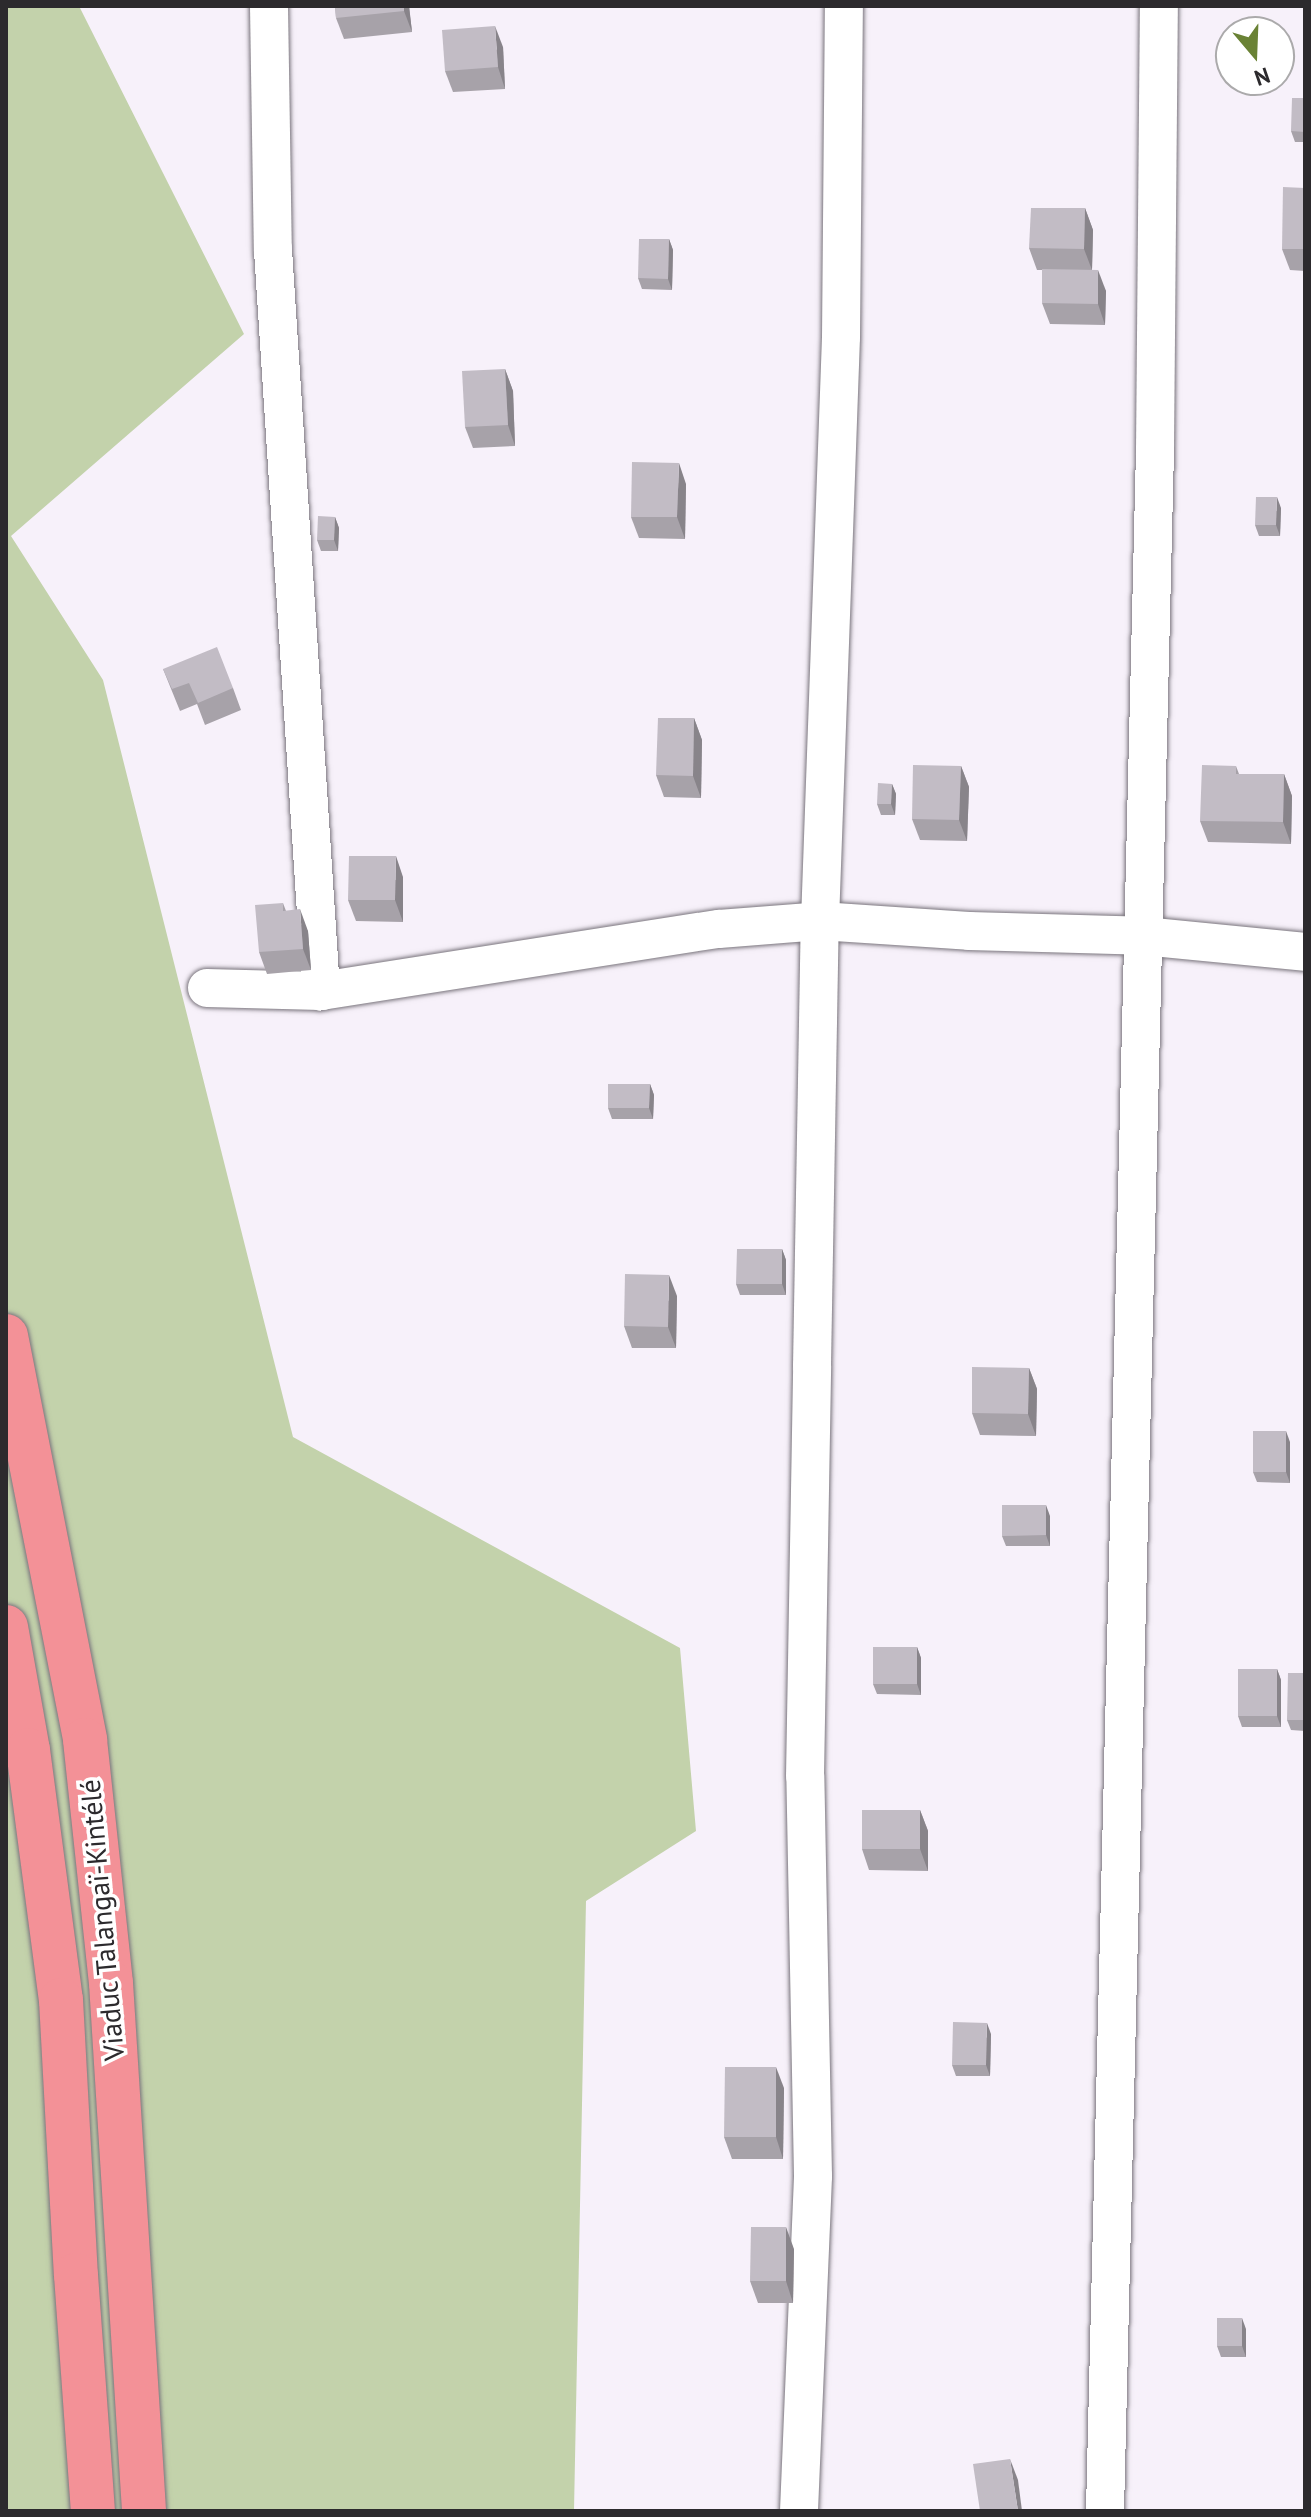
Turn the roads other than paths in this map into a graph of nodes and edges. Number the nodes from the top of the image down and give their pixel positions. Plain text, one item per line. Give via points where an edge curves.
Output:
1 (269, 6) edge
2 (844, 6) edge
3 (1159, 6) edge
4 (820, 921) junction
5 (1143, 936) junction
6 (1305, 952) edge
7 (207, 988) dead end
8 (321, 991) junction
9 (6, 1336) edge
10 (6, 1627) edge
11 (93, 2511) edge
12 (144, 2511) edge
13 (799, 2511) edge
14 (1105, 2511) edge

1 - 8 street via 273,250
2 - 4 street via 841,337
3 - 5 street
4 - 5 street
4 - 8 street via 719,929
4 - 13 street via 805,1776 813,2176
5 - 6 street
5 - 14 street
7 - 8 street
9 - 12 highway, Viaduc Talangaï-Kintélé via 85,1740 111,1983
10 - 11 highway, Viaduc Talangaï-Kintélé via 61,2000

